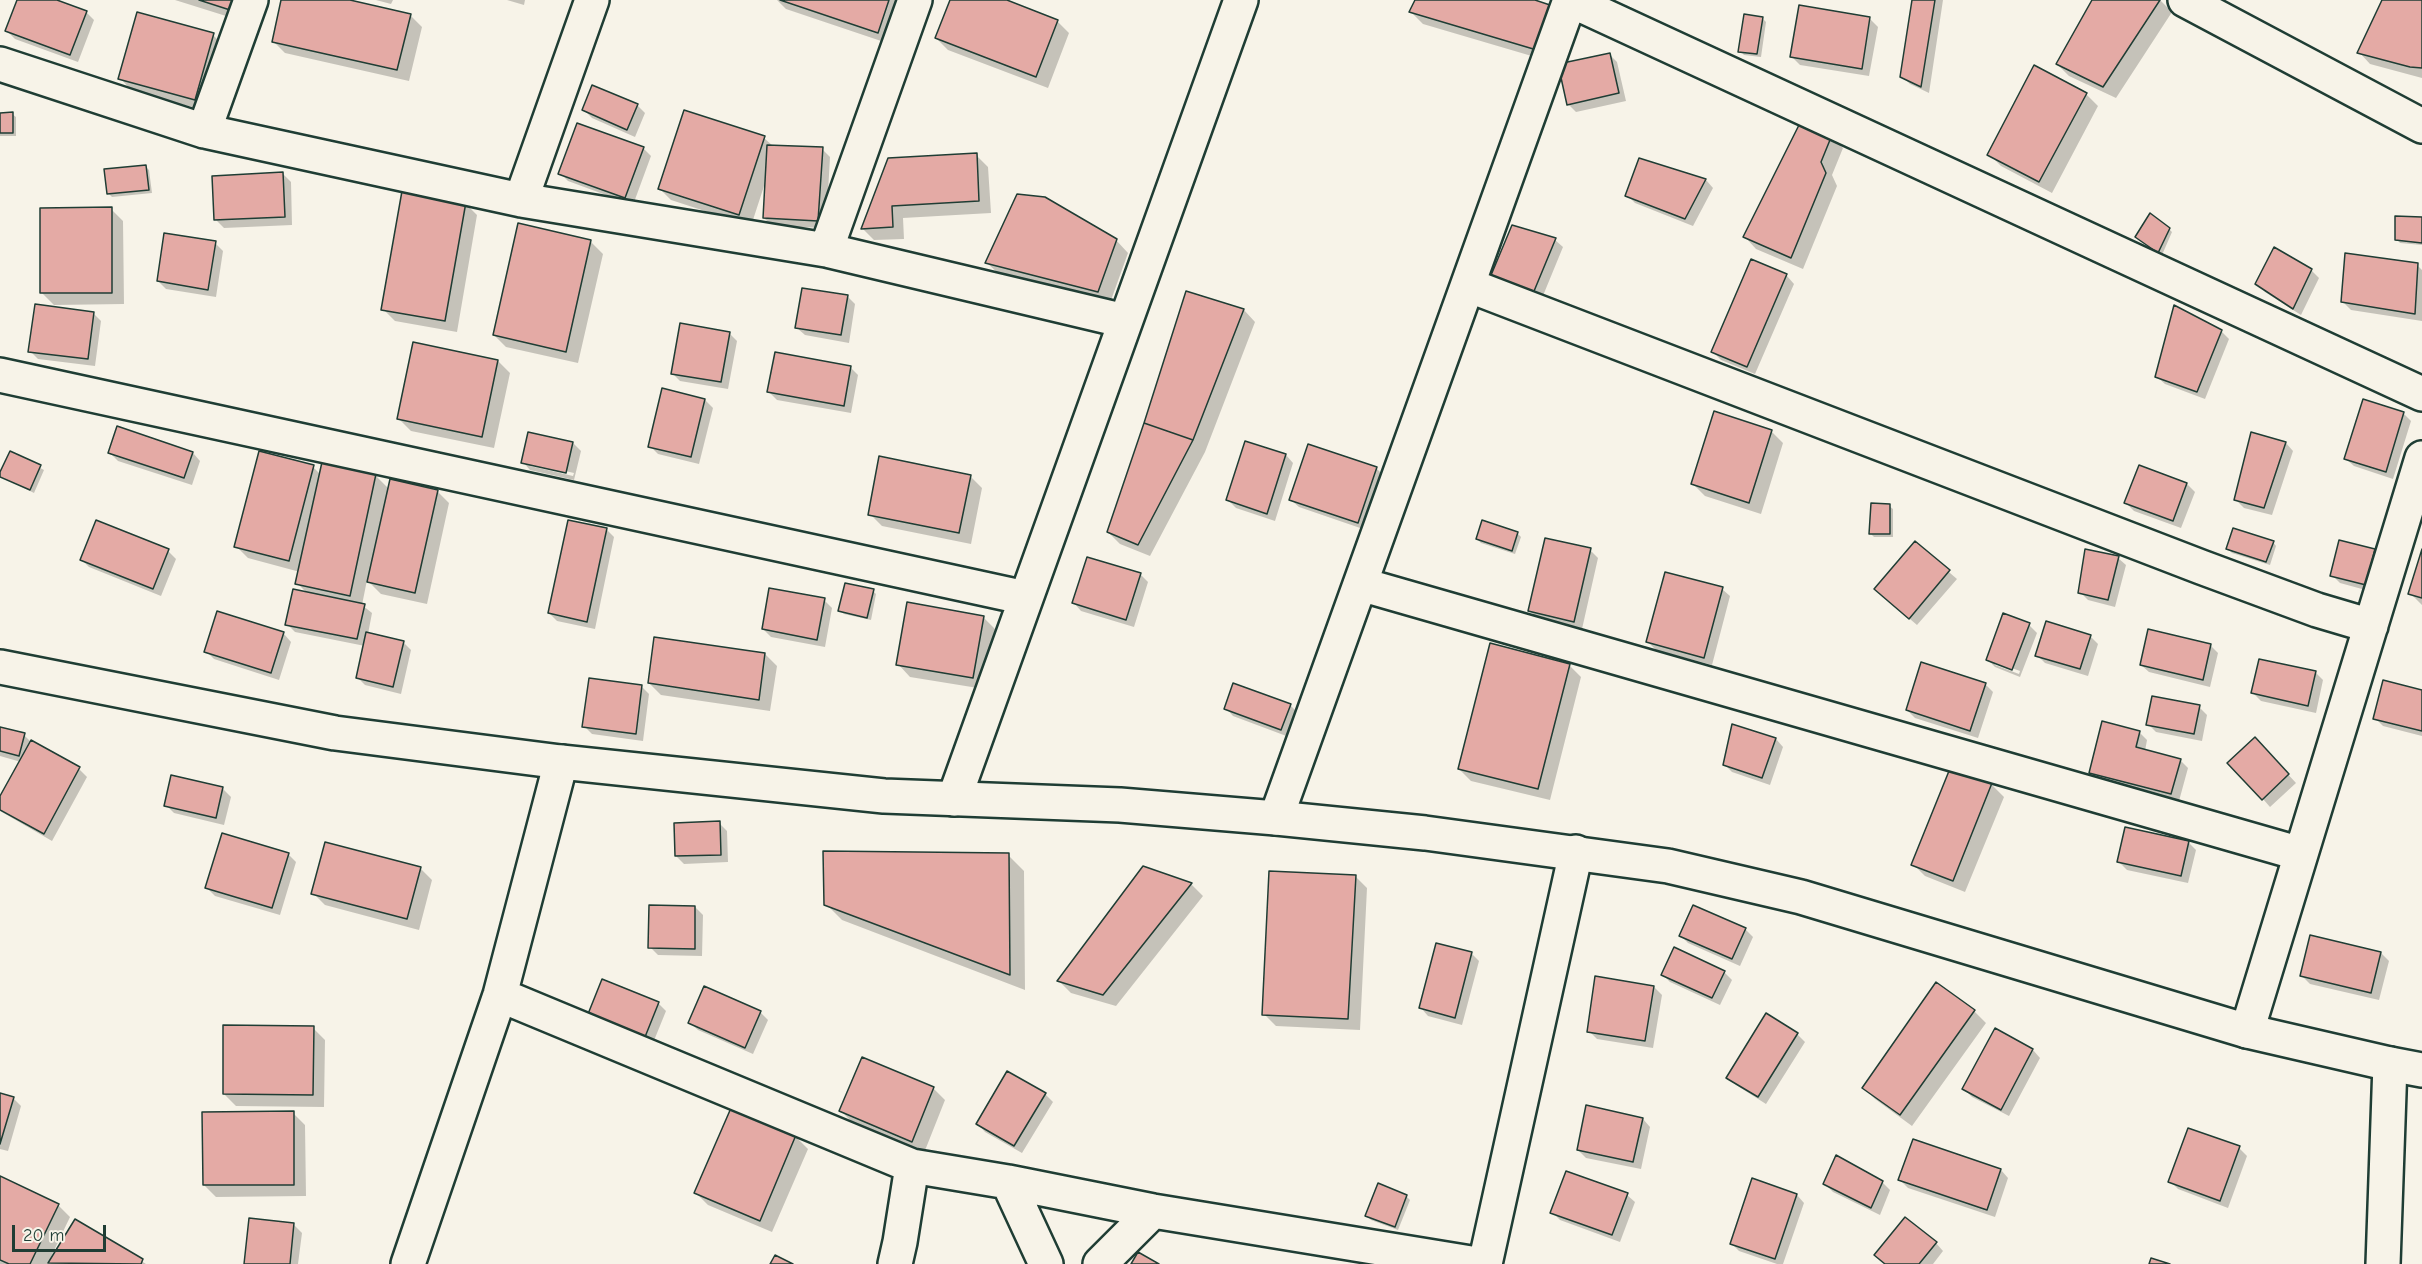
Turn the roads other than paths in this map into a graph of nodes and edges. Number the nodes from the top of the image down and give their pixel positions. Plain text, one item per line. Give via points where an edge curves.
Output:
1 (251, 0) edge
2 (592, 0) edge
3 (915, 0) edge
4 (1241, 0) edge
5 (1570, 0) edge
6 (2185, 0) edge
7 (0, 64) edge
8 (2422, 126) edge
9 (204, 131) junction
10 (521, 200) junction
11 (826, 250) junction
12 (1468, 285) junction
13 (1125, 321) junction
14 (0, 375) edge
15 (2422, 394) edge
16 (2422, 458) edge
17 (1360, 584) junction
18 (1026, 598) junction
19 (2371, 626) junction
20 (0, 667) edge
21 (561, 762) junction
22 (954, 799) junction
23 (1276, 819) junction
24 (1575, 852) junction
25 (2301, 854) junction
26 (500, 995) junction
27 (2247, 1031) junction
28 (2390, 1064) junction
29 (2422, 1070) edge
30 (912, 1166) junction
31 (1008, 1182) junction
32 (1153, 1211) junction
33 (408, 1264) edge
34 (895, 1264) edge
35 (1046, 1264) edge
36 (1100, 1264) edge
37 (1477, 1264) edge
38 (1485, 1264) edge
39 (2383, 1264) edge

1 - 9 street
2 - 10 street
3 - 11 street
4 - 13 street
5 - 12 street
5 - 15 street
6 - 8 street
7 - 9 street
9 - 10 street
10 - 11 street
11 - 13 street
12 - 17 street
12 - 19 street via 2201,567
13 - 18 street
14 - 18 street
16 - 19 street
17 - 23 street
17 - 25 street
18 - 22 street
19 - 25 street
20 - 21 street via 335,733
21 - 22 street via 884,796
21 - 26 street
22 - 23 street via 1120,805
23 - 24 street
24 - 27 street via 1668,866 1800,897
24 - 38 street
25 - 27 street
26 - 30 street
26 - 33 street
27 - 28 street
28 - 29 street
28 - 39 street
30 - 31 street
30 - 34 street
31 - 32 street
31 - 35 street
32 - 36 street
32 - 37 street

